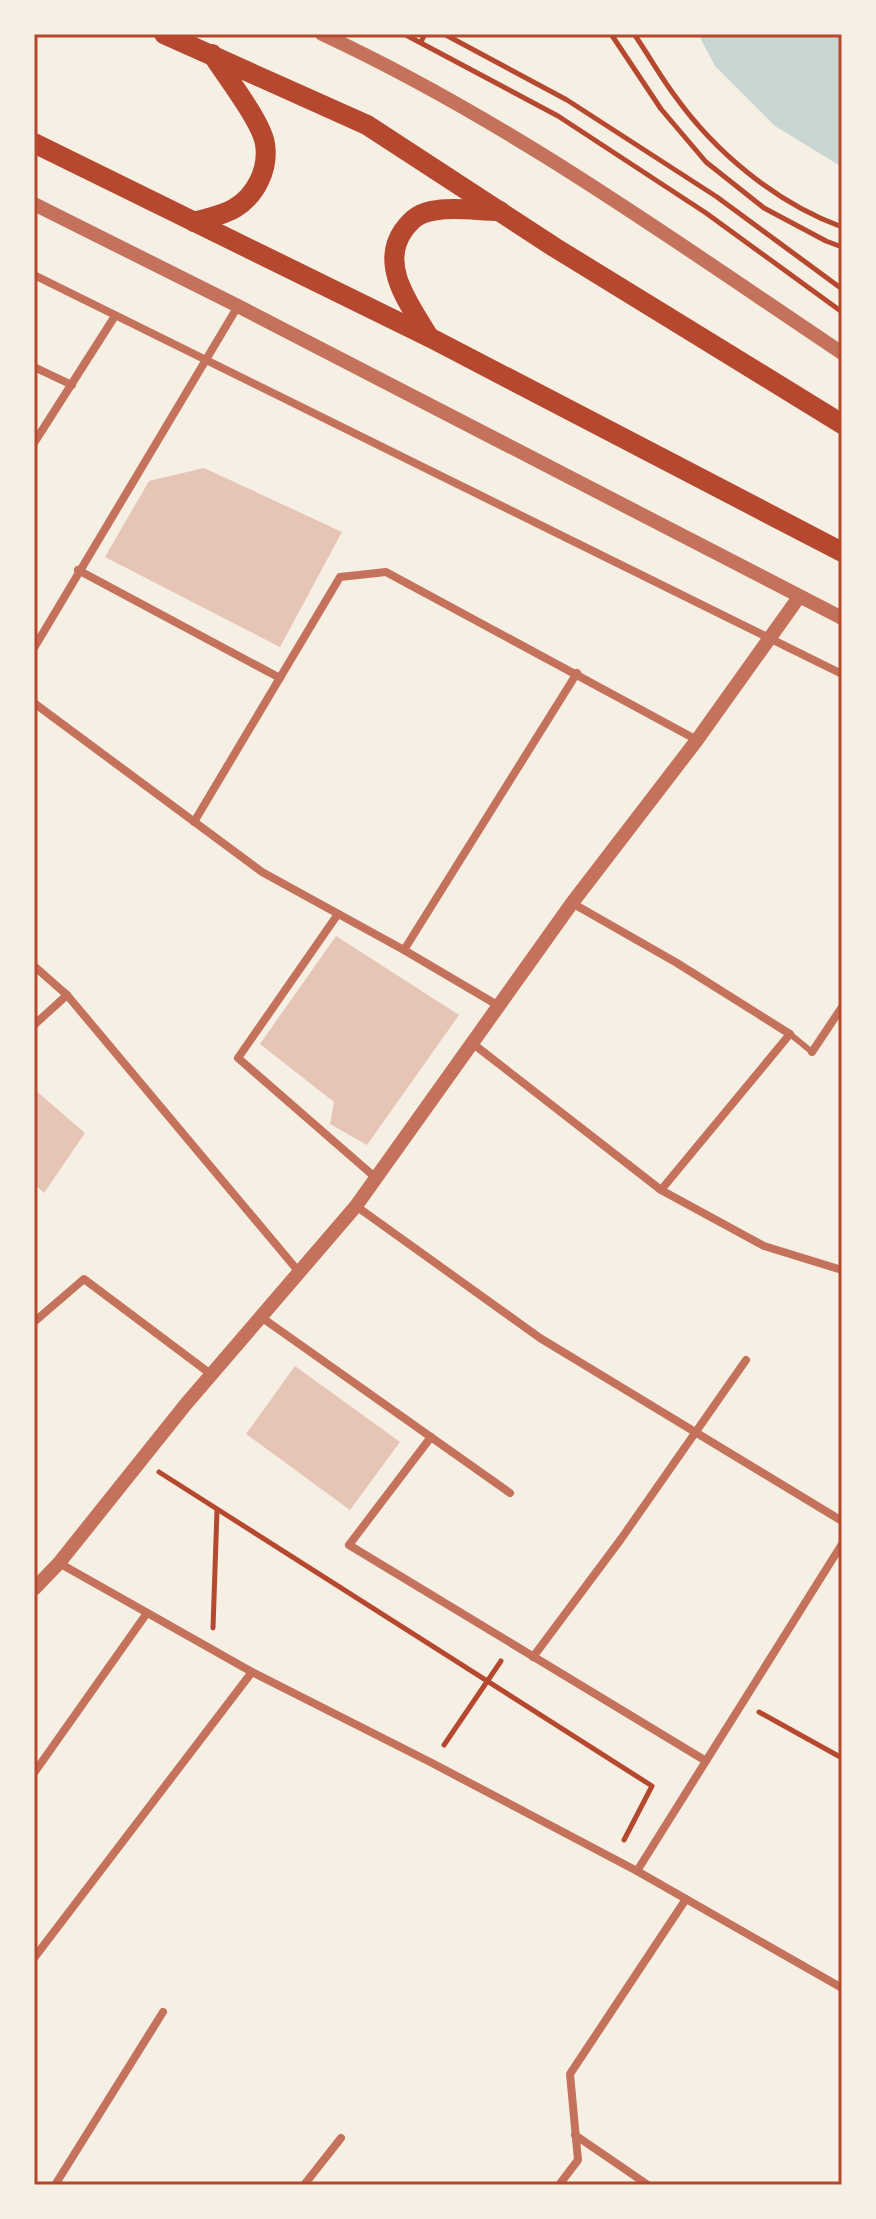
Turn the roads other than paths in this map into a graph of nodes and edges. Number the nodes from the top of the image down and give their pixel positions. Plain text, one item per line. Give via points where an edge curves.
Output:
1 (164, 34) edge
2 (322, 34) edge
3 (212, 54) junction
4 (34, 143) edge
5 (34, 204) edge
6 (500, 211) junction
7 (194, 222) junction
8 (34, 275) edge
9 (238, 306) junction
10 (115, 316) junction
11 (429, 337) junction
12 (842, 353) edge
13 (205, 360) junction
14 (34, 367) edge
15 (72, 385) junction
16 (842, 424) edge
17 (34, 443) edge
18 (842, 552) edge
19 (78, 570) junction
20 (799, 597) junction
21 (842, 618) edge
22 (770, 638) junction
23 (34, 648) edge
24 (577, 673) junction
25 (842, 674) edge
26 (280, 678) junction
27 (34, 703) edge
28 (697, 740) junction
29 (194, 822) junction
30 (572, 903) junction
31 (338, 914) junction
32 (404, 950) junction
33 (34, 966) edge
34 (67, 995) junction
35 (499, 1006) junction
36 (842, 1007) edge
37 (34, 1025) edge
38 (790, 1034) junction
39 (472, 1043) junction
40 (812, 1052) joint
41 (376, 1178) junction
42 (661, 1190) junction
43 (356, 1206) junction
44 (841, 1268) edge
45 (299, 1272) junction
46 (261, 1317) junction
47 (34, 1322) edge
48 (746, 1360) dead end
49 (212, 1375) junction
50 (696, 1432) junction
51 (431, 1437) junction
52 (510, 1493) dead end
53 (842, 1521) edge
54 (842, 1544) edge
55 (59, 1563) junction
56 (34, 1589) edge
57 (147, 1613) junction
58 (533, 1657) junction
59 (252, 1672) junction
60 (706, 1761) junction
61 (34, 1773) edge
62 (637, 1871) junction
63 (686, 1899) junction
64 (34, 1958) edge
65 (842, 1988) edge
66 (163, 2012) dead end
67 (575, 2135) junction
68 (341, 2138) dead end
69 (55, 2185) edge
70 (304, 2185) edge
71 (559, 2185) edge
72 (648, 2185) edge

1 - 3 main road
2 - 12 street via 532,147
3 - 6 main road via 367,125
3 - 7 main road via 265,143 264,168 258,186 235,208
4 - 7 main road
5 - 9 street
6 - 11 main road via 440,209 413,216 394,243 393,268
6 - 16 main road
7 - 11 main road
8 - 10 street
9 - 13 street
9 - 20 street
10 - 13 street
10 - 15 street
11 - 18 main road
13 - 19 street
13 - 22 street
14 - 15 street
15 - 17 street
19 - 23 street
19 - 26 street
20 - 21 street
20 - 22 street
22 - 25 street
22 - 28 street
24 - 26 street via 386,572 340,577
24 - 28 street
24 - 32 street
26 - 29 street
27 - 29 street
28 - 30 street
29 - 31 street via 262,872
30 - 35 street
30 - 38 street
31 - 32 street
31 - 41 street via 238,1058
32 - 35 street
33 - 34 street
34 - 37 street
34 - 45 street
35 - 39 street
36 - 40 street
38 - 40 lane
38 - 42 street
39 - 41 street
39 - 42 street
41 - 43 street
42 - 44 street via 764,1246
43 - 45 street
43 - 50 street via 540,1338
45 - 46 street
46 - 49 street
46 - 51 street
47 - 49 street via 84,1279
48 - 50 street
49 - 55 street
50 - 53 street
50 - 58 street
51 - 52 street
51 - 58 street via 349,1545
54 - 60 street
55 - 56 street
55 - 57 street
57 - 59 street
57 - 61 street
58 - 60 street
59 - 62 street
59 - 64 street
60 - 62 street
62 - 63 street
63 - 65 street
63 - 67 street via 570,2074
66 - 69 street
67 - 71 street via 578,2160
67 - 72 street
68 - 70 street

